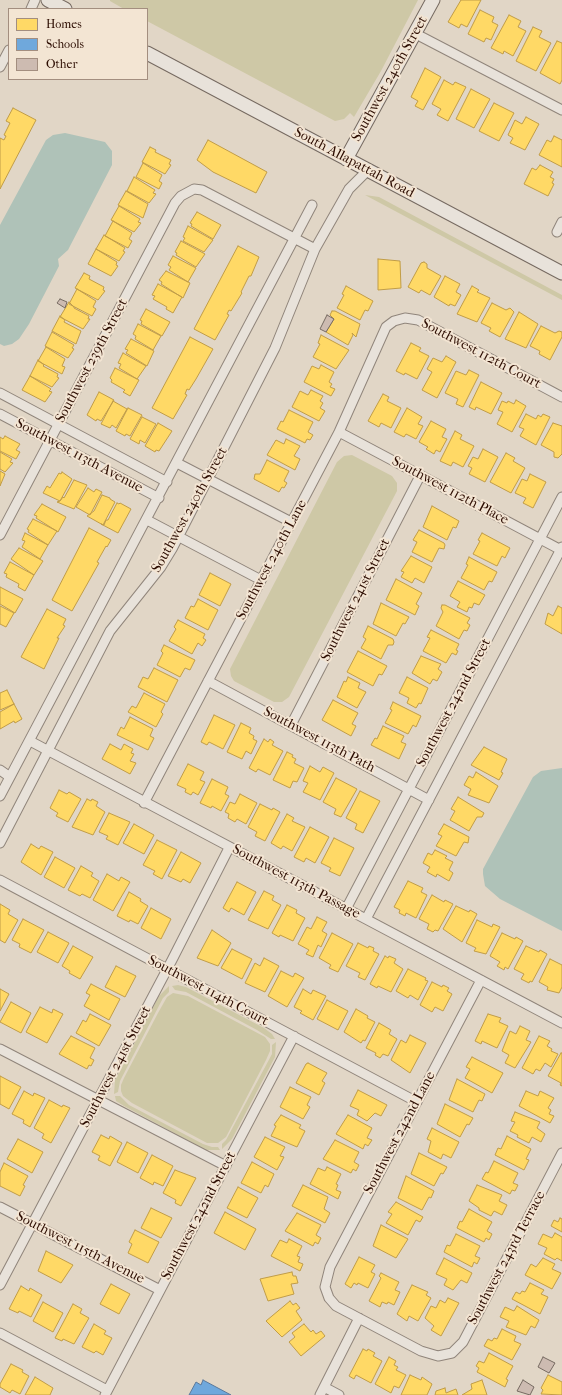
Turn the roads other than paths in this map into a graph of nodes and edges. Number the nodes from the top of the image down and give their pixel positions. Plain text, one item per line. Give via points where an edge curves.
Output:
1 (48, 0) edge
2 (433, 0) edge
3 (63, 8) edge
4 (416, 34) junction
5 (8, 52) edge
6 (148, 54) edge
7 (0, 67) edge
8 (562, 110) edge
9 (346, 159) junction
10 (368, 170) junction
11 (312, 205) dead end
12 (562, 222) edge
13 (557, 232) dead end
14 (295, 238) junction
15 (315, 249) junction
16 (562, 273) edge
17 (399, 319) joint
18 (0, 393) edge
19 (562, 397) edge
20 (0, 414) edge
21 (58, 424) junction
22 (339, 432) junction
23 (50, 440) junction
24 (177, 463) junction
25 (420, 476) junction
26 (208, 480) junction
27 (167, 482) junction
28 (562, 497) edge
29 (159, 498) junction
30 (147, 520) junction
31 (291, 522) junction
32 (0, 535) edge
33 (178, 537) junction
34 (540, 539) junction
35 (561, 548) edge
36 (261, 580) junction
37 (208, 681) junction
38 (291, 725) junction
39 (30, 741) junction
40 (49, 752) junction
41 (0, 770) edge
42 (10, 777) junction
43 (409, 789) junction
44 (0, 796) edge
45 (429, 800) junction
46 (144, 803) junction
47 (0, 843) edge
48 (229, 848) junction
49 (0, 880) edge
50 (346, 909) junction
51 (366, 919) junction
52 (167, 969) junction
53 (481, 980) junction
54 (562, 1024) edge
55 (294, 1036) junction
56 (0, 1049) edge
57 (98, 1101) junction
58 (417, 1102) junction
59 (562, 1153) edge
60 (226, 1166) junction
61 (0, 1207) edge
62 (33, 1224) junction
63 (0, 1285) edge
64 (160, 1290) junction
65 (359, 1318) junction
66 (0, 1333) edge
67 (322, 1391) edge
68 (106, 1393) edge
69 (339, 1395) edge

1 - 3 main road
2 - 4 main road, Southwest 240th Street
4 - 8 street
4 - 9 main road, Southwest 240th Street
5 - 7 street
6 - 9 main road, South Allapattah Road
9 - 10 main road, South Allapattah Road
10 - 15 street, Southwest 240th Street via 349,189
10 - 16 main road, South Allapattah Road
11 - 14 street
12 - 13 street
14 - 15 street
14 - 21 street, Southwest 239th Street via 206,191 198,189 181,196
14 - 24 street
15 - 26 street, Southwest 240th Street via 275,348
17 - 19 street, Southwest 112th Court via 418,320
17 - 22 street, Southwest 240th Lane via 390,323 384,331
18 - 21 street, Southwest 113th Avenue
20 - 23 street, Southwest 113th Avenue
21 - 23 street, Southwest 239th Street
21 - 27 street, Southwest 113th Avenue
22 - 25 street, Southwest 112th Place
22 - 31 street, Southwest 240th Lane
23 - 29 street, Southwest 113th Avenue
23 - 32 street, Southwest 239th Street
24 - 26 street
24 - 27 street
25 - 34 street, Southwest 112th Place
25 - 38 street, Southwest 241st Street
26 - 31 street
26 - 33 street, Southwest 240th Street
27 - 29 street
28 - 34 street, Southwest 242nd Street
29 - 30 street
30 - 33 street
30 - 39 street
31 - 36 street, Southwest 240th Lane
33 - 36 street
33 - 40 street, Southwest 240th Street via 161,567 110,631
34 - 35 street, Southwest 112th Place
34 - 43 street, Southwest 242nd Street
35 - 45 street, Southwest 242nd Street
36 - 37 street, Southwest 240th Lane
37 - 38 street, Southwest 113th Path
37 - 46 street, Southwest 240th Lane
38 - 43 street, Southwest 113th Path
39 - 40 street, Southwest 113th Passage
39 - 42 street
40 - 46 street, Southwest 113th Passage
40 - 47 street, Southwest 240th Street
41 - 42 street
42 - 44 street
43 - 45 street, Southwest 113th Path
43 - 50 street, Southwest 242nd Street
45 - 51 street, Southwest 242nd Street
46 - 48 street, Southwest 113th Passage
48 - 50 street, Southwest 113th Passage
48 - 52 street, Southwest 241st Street
49 - 52 street, Southwest 114th Court
50 - 51 street, Southwest 113th Passage
51 - 53 street, Southwest 113th Passage
52 - 55 street, Southwest 114th Court
52 - 57 street, Southwest 241st Street
53 - 54 street, Southwest 113th Passage
53 - 58 street, Southwest 242nd Lane
55 - 58 street, Southwest 114th Court
55 - 60 street, Southwest 242nd Street
56 - 57 street
57 - 60 street
57 - 62 street, Southwest 241st Street
58 - 65 street, Southwest 242nd Lane via 330,1267 325,1287 329,1298 336,1306
59 - 65 street, Southwest 243rd Terrace via 463,1342 452,1353 438,1356 421,1351
60 - 64 street, Southwest 242nd Street
61 - 62 street, Southwest 115th Avenue
62 - 63 street, Southwest 241st Street
62 - 64 street, Southwest 115th Avenue
64 - 68 street, Southwest 242nd Street
65 - 67 street
66 - 68 street
67 - 69 street

